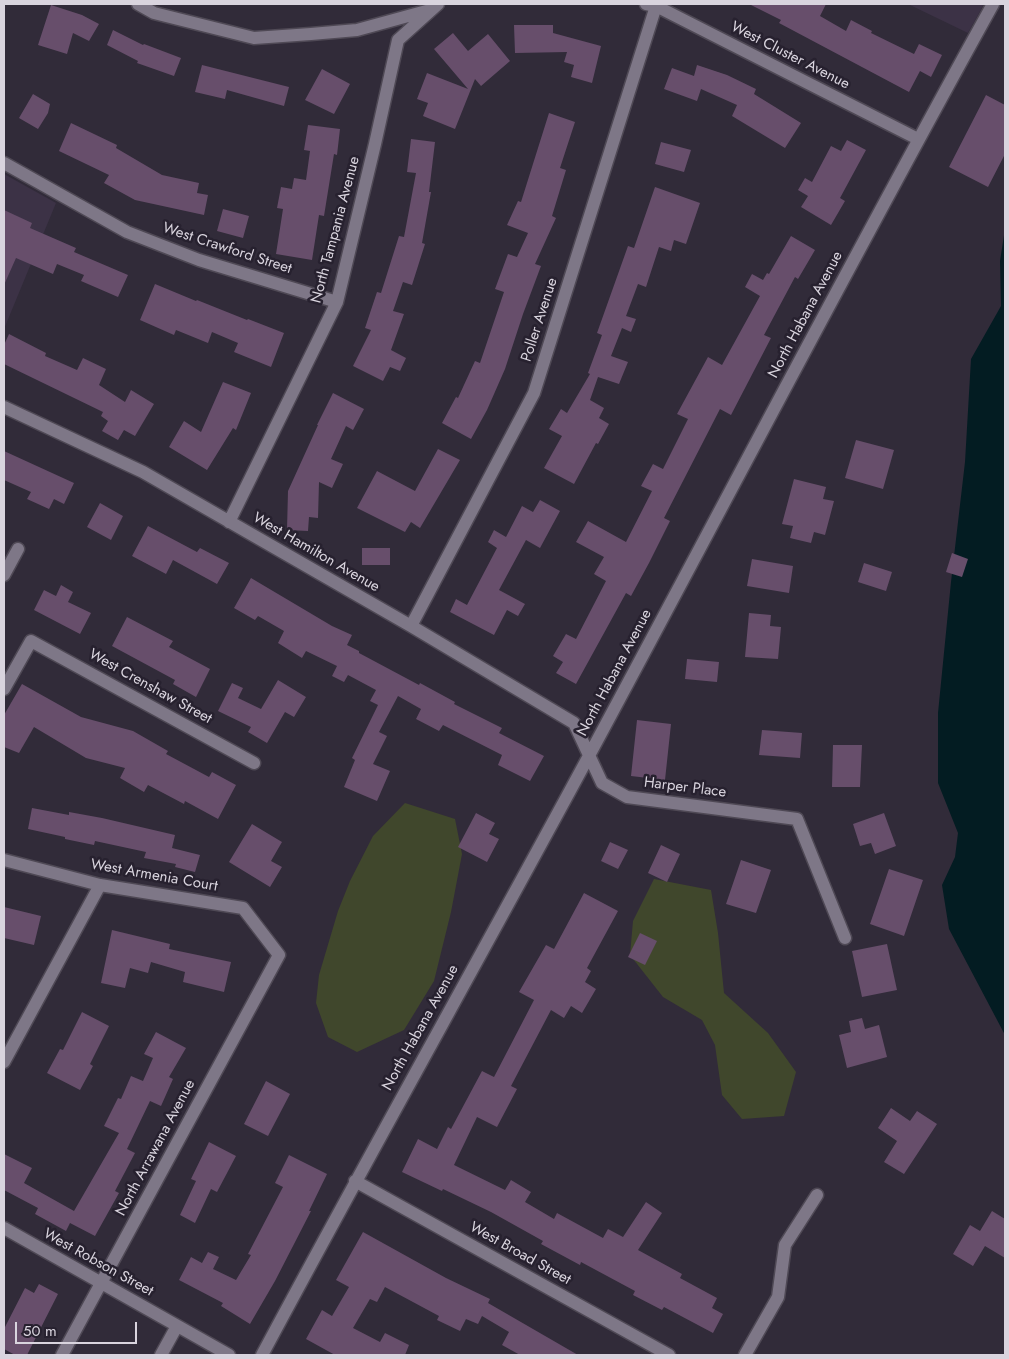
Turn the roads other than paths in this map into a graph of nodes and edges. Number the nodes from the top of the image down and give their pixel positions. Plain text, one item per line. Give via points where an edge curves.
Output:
1 (138, 4) edge
2 (993, 4) edge
3 (651, 5) edge
4 (438, 6) edge
5 (918, 140) junction
6 (4, 163) edge
7 (337, 302) junction
8 (4, 407) edge
9 (229, 522) junction
10 (18, 549) dead end
11 (4, 575) edge
12 (411, 626) junction
13 (4, 690) edge
14 (589, 755) junction
15 (254, 763) dead end
16 (4, 860) edge
17 (100, 885) junction
18 (845, 938) dead end
19 (279, 955) joint
20 (4, 1062) edge
21 (355, 1181) junction
22 (817, 1195) dead end
23 (4, 1228) edge
24 (102, 1283) junction
25 (177, 1326) junction
26 (62, 1355) edge
27 (161, 1355) edge
28 (229, 1355) edge
29 (262, 1355) edge
30 (669, 1355) edge
31 (746, 1355) edge

1 - 4 street via 154,13 254,38 357,30
2 - 5 street, North Habana Avenue
3 - 5 street, West Cluster Avenue
3 - 12 street, Poller Avenue via 534,392
4 - 7 street, North Tampania Avenue via 398,40
5 - 14 street, North Habana Avenue
6 - 7 street, West Crawford Street via 127,232 199,260
7 - 9 street, North Tampania Avenue
8 - 9 street, West Hamilton Avenue via 143,472
9 - 12 street, West Hamilton Avenue
10 - 11 street
12 - 14 street, West Hamilton Avenue via 574,723
13 - 15 street, West Crenshaw Street via 31,641
14 - 18 street, Harper Place via 602,783 628,797 797,818
14 - 21 street, North Habana Avenue
16 - 17 street, West Armenia Court
17 - 19 street, West Armenia Court via 243,908
17 - 20 street
19 - 24 street, North Arrawana Avenue
21 - 29 street, North Habana Avenue
21 - 30 street, West Broad Street
22 - 31 street via 785,1245 778,1297
23 - 24 street, West Robson Street
24 - 25 street, West Robson Street
24 - 26 street, North Arrawana Avenue
25 - 27 street
25 - 28 street, West Robson Street

